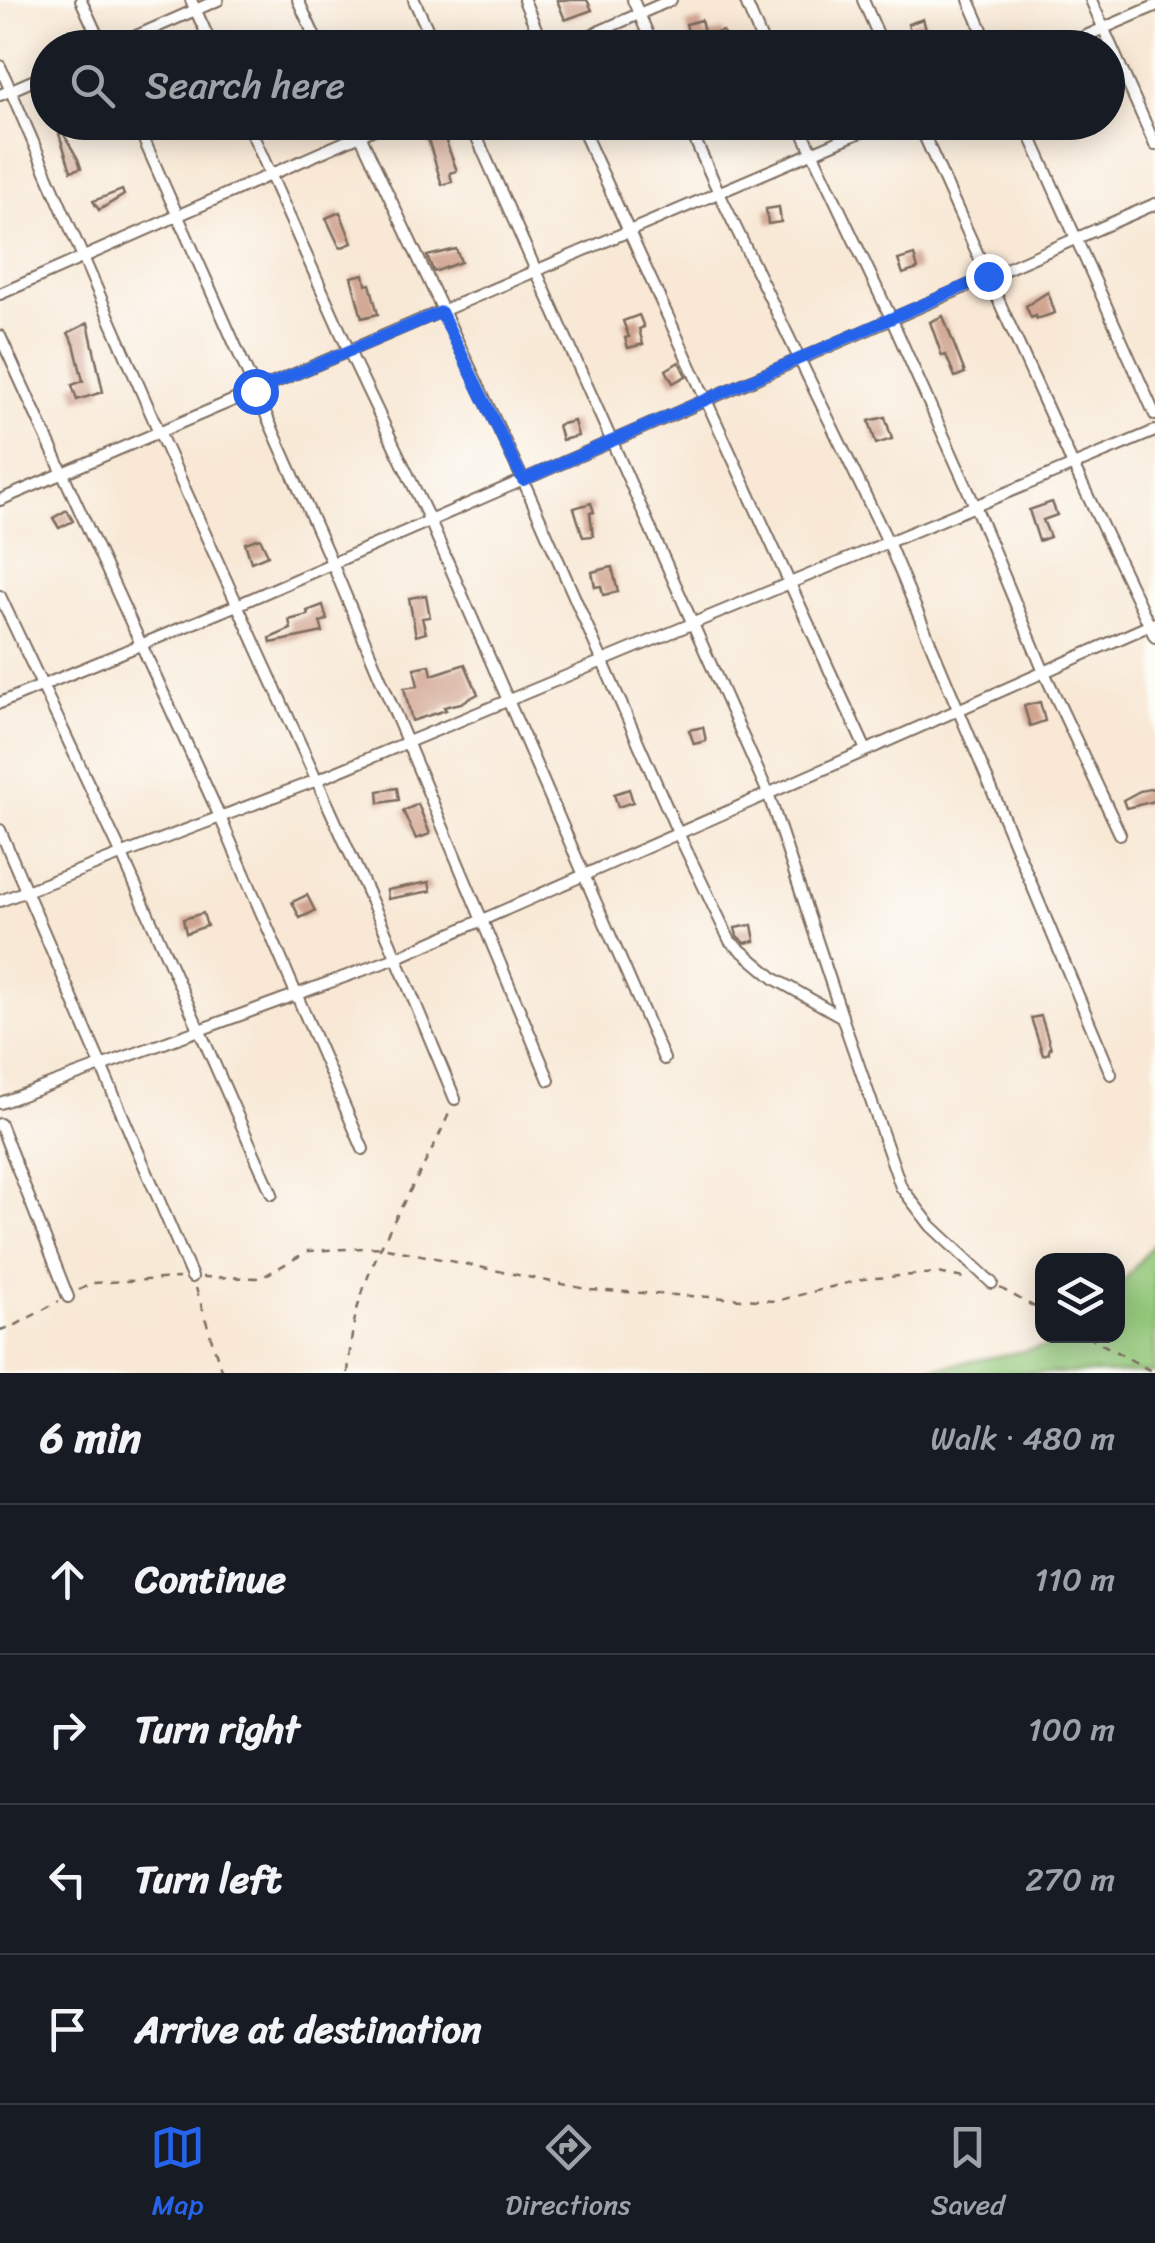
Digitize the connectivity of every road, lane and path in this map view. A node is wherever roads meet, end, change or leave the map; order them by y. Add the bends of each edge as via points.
1 (81, 0) edge
2 (218, 0) edge
3 (298, 0) edge
4 (414, 0) edge
5 (524, 0) edge
6 (633, 0) edge
7 (671, 0) edge
8 (745, 0) edge
9 (862, 0) edge
10 (969, 0) edge
11 (1091, 0) edge
12 (193, 5) edge
13 (1155, 6) edge
14 (639, 14) junction
15 (1103, 28) junction
16 (97, 30) edge
17 (142, 30) edge
18 (205, 30) edge
19 (312, 30) edge
20 (428, 30) edge
21 (536, 30) edge
22 (602, 30) edge
23 (646, 30) edge
24 (758, 30) edge
25 (876, 30) edge
26 (982, 30) edge
27 (1098, 30) edge
28 (0, 66) edge
29 (1125, 78) edge
30 (30, 82) edge
31 (5, 93) edge
32 (144, 140) edge
33 (255, 140) edge
34 (351, 140) edge
35 (362, 140) edge
36 (478, 140) edge
37 (587, 140) edge
38 (695, 140) edge
39 (806, 140) edge
40 (842, 140) edge
41 (926, 140) edge
42 (1032, 140) edge
43 (1155, 145) edge
44 (812, 153) junction
45 (272, 175) junction
46 (719, 193) junction
47 (1155, 204) edge
48 (177, 216) junction
49 (629, 231) junction
50 (1077, 238) junction
51 (82, 258) junction
52 (536, 270) junction
53 (988, 276) junction
54 (0, 294) edge
55 (441, 312) junction
56 (891, 318) junction
57 (0, 336) edge
58 (349, 351) junction
59 (801, 359) junction
60 (255, 391) junction
61 (706, 400) junction
62 (1155, 415) edge
63 (1155, 431) edge
64 (158, 432) junction
65 (612, 441) junction
66 (1073, 465) junction
67 (61, 474) junction
68 (523, 480) junction
69 (0, 500) edge
70 (975, 506) junction
71 (430, 520) junction
72 (888, 542) junction
73 (332, 563) junction
74 (788, 584) junction
75 (0, 596) edge
76 (237, 604) junction
77 (693, 623) junction
78 (1153, 628) edge
79 (141, 644) junction
80 (602, 661) junction
81 (1044, 672) junction
82 (42, 686) junction
83 (507, 701) junction
84 (0, 703) edge
85 (960, 709) junction
86 (406, 743) junction
87 (866, 750) junction
88 (317, 780) junction
89 (768, 794) junction
90 (220, 817) junction
91 (0, 830) edge
92 (678, 834) junction
93 (1120, 834) dead end
94 (122, 855) junction
95 (582, 875) junction
96 (28, 891) junction
97 (0, 901) edge
98 (482, 920) junction
99 (396, 958) junction
100 (297, 994) junction
101 (842, 1017) junction
102 (200, 1029) junction
103 (664, 1059) dead end
104 (100, 1066) junction
105 (1111, 1074) dead end
106 (549, 1080) dead end
107 (455, 1099) joint
108 (0, 1103) edge
109 (0, 1124) edge
110 (363, 1149) dead end
111 (272, 1194) dead end
112 (382, 1247) junction
113 (192, 1277) junction
114 (992, 1283) junction
115 (68, 1297) junction
116 (1035, 1307) edge
117 (0, 1330) edge
118 (1100, 1343) edge
119 (222, 1373) edge
120 (348, 1373) edge
121 (1155, 1373) edge

1 - 16 street
2 - 12 street
3 - 19 street
4 - 20 street
5 - 21 street
6 - 14 street
7 - 14 street
8 - 24 street
9 - 25 street
10 - 26 street
11 - 15 street
12 - 17 street
12 - 18 street
13 - 15 street
14 - 22 street
14 - 23 street
15 - 27 street
28 - 31 street
29 - 43 street
30 - 31 street
31 - 51 street
32 - 48 street
33 - 45 street
34 - 45 street
35 - 55 street
36 - 52 street
37 - 49 street
38 - 46 street
39 - 44 street
40 - 44 street
41 - 53 street
42 - 50 street
44 - 46 street
44 - 56 street
45 - 48 street
45 - 58 street
46 - 49 street
46 - 59 street
47 - 50 street
48 - 51 street
48 - 60 street
49 - 52 street
49 - 61 street
50 - 53 street
50 - 62 street
51 - 54 street
51 - 64 street
52 - 55 street
52 - 65 street
53 - 56 street
53 - 66 street
55 - 58 street
55 - 68 street
56 - 59 street
56 - 70 street
57 - 67 street
58 - 60 street
58 - 71 street
59 - 61 street
59 - 72 street
60 - 64 street
60 - 73 street
61 - 65 street
61 - 74 street
63 - 66 street
64 - 67 street
64 - 76 street
65 - 68 street
65 - 77 street
66 - 70 street
66 - 78 street
67 - 69 street
67 - 79 street
68 - 71 street
68 - 80 street
70 - 72 street
70 - 81 street
71 - 73 street
71 - 83 street
72 - 74 street
72 - 85 street
73 - 76 street
73 - 86 street
74 - 77 street
74 - 87 street
75 - 82 street
76 - 79 street
76 - 88 street
77 - 80 street
77 - 89 street
78 - 81 street
79 - 82 street
79 - 90 street
80 - 83 street
80 - 92 street
81 - 85 street
81 - 93 street
82 - 84 street
82 - 94 street
83 - 86 street
83 - 95 street
85 - 87 street
85 - 105 street
86 - 88 street
86 - 98 street
87 - 89 street
88 - 90 street
88 - 99 street
89 - 92 street
89 - 101 street
90 - 94 street
90 - 100 street
91 - 96 street
92 - 95 street
92 - 101 street via 730,942 774,979
94 - 96 street
94 - 102 street
95 - 98 street
95 - 103 street
96 - 97 street
96 - 104 street
98 - 99 street
98 - 106 street
99 - 100 street
99 - 107 street
100 - 102 street
100 - 110 street
101 - 114 street via 901,1187 931,1226
102 - 104 street
102 - 111 street
104 - 108 street
104 - 113 street
107 - 112 path
109 - 115 street
112 - 113 path via 308,1251 261,1278
112 - 114 path via 591,1290 721,1298 776,1301 862,1278 938,1273
112 - 120 path via 359,1303
113 - 115 path via 92,1283
113 - 119 path
114 - 116 path
115 - 117 path
118 - 121 path

